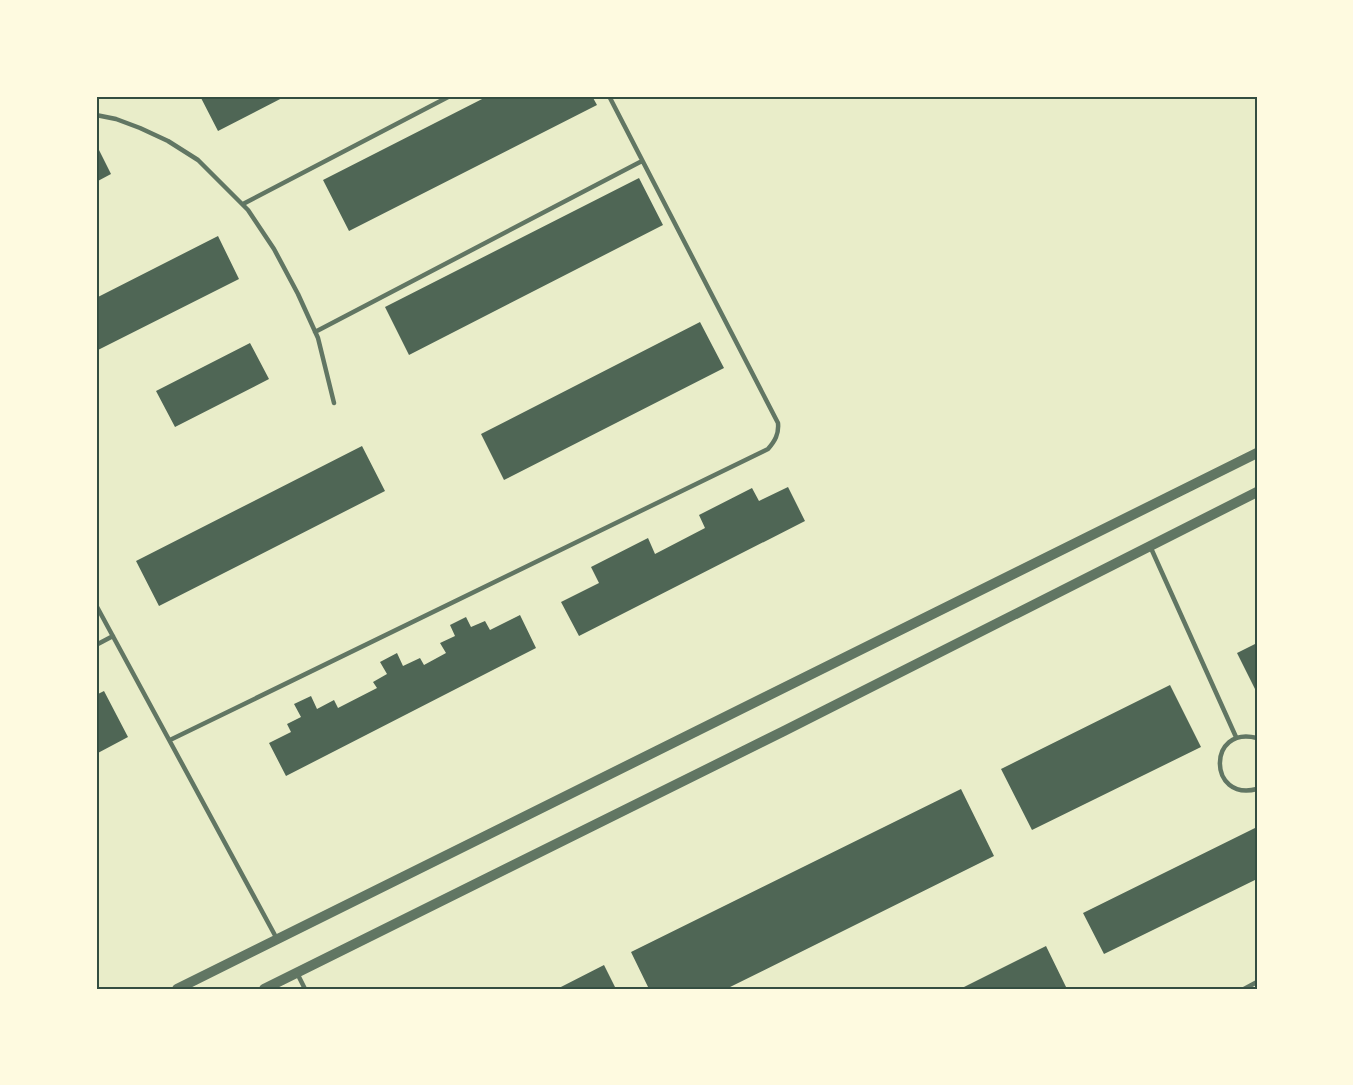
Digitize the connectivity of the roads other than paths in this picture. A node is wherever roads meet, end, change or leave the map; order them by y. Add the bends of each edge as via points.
1 (450, 96) edge
2 (609, 96) edge
3 (96, 115) edge
4 (642, 161) junction
5 (243, 204) junction
6 (315, 332) junction
7 (334, 403) dead end
8 (1257, 453) edge
9 (1257, 492) edge
10 (1150, 546) junction
11 (96, 605) edge
12 (113, 636) junction
13 (96, 645) edge
14 (1236, 737) junction
15 (1257, 738) edge
16 (170, 740) junction
17 (1257, 790) edge
18 (277, 939) junction
19 (297, 973) junction
20 (1257, 982) edge
21 (177, 989) edge
22 (264, 989) edge
23 (305, 989) edge
24 (1244, 989) edge

1 - 5 lane
2 - 4 lane
3 - 5 lane via 168,141 198,160
4 - 6 lane
4 - 16 lane via 778,423 768,449
5 - 6 lane via 274,249
6 - 7 lane
8 - 18 street
9 - 10 street
10 - 14 lane
10 - 19 street
11 - 12 lane
12 - 13 lane
12 - 16 lane
14 - 15 lane
14 - 17 lane via 1222,751 1220,772 1225,781 1240,791
16 - 18 lane
18 - 21 street
19 - 22 street
19 - 23 lane
20 - 24 lane

